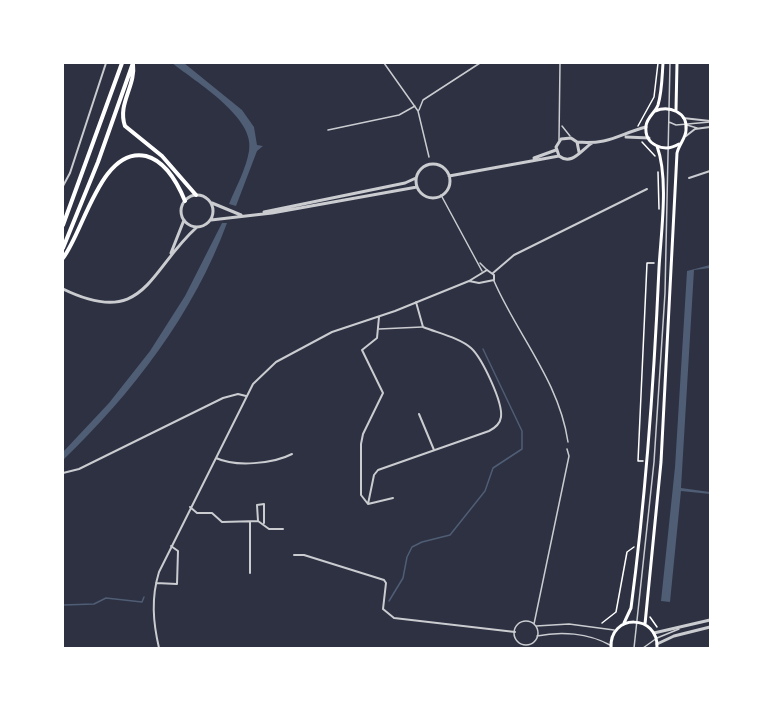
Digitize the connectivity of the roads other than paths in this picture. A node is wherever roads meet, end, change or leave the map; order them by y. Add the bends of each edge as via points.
1 (106, 63) edge
2 (122, 63) edge
3 (133, 63) edge
4 (384, 63) edge
5 (480, 63) edge
6 (560, 63) edge
7 (663, 63) edge
8 (670, 63) edge
9 (677, 63) edge
10 (415, 106) junction
11 (667, 108) junction
12 (418, 111) junction
13 (655, 111) junction
14 (677, 111) junction
15 (667, 118) junction
16 (683, 118) junction
17 (710, 122) edge
18 (686, 124) junction
19 (561, 125) junction
20 (646, 127) junction
21 (710, 127) edge
22 (699, 128) junction
23 (328, 130) dead end
24 (624, 136) junction
25 (684, 137) junction
26 (571, 138) junction
27 (649, 138) junction
28 (558, 142) junction
29 (577, 142) junction
30 (592, 143) junction
31 (680, 143) junction
32 (657, 146) junction
33 (669, 148) junction
34 (556, 150) junction
35 (579, 152) junction
36 (559, 156) junction
37 (429, 157) dead end
38 (530, 160) junction
39 (710, 171) edge
40 (449, 176) junction
41 (416, 178) junction
42 (689, 178) dead end
43 (63, 186) edge
44 (417, 187) junction
45 (647, 189) dead end
46 (196, 195) junction
47 (441, 195) junction
48 (185, 201) junction
49 (212, 203) junction
50 (262, 213) junction
51 (243, 215) junction
52 (184, 219) junction
53 (211, 220) junction
54 (63, 225) edge
55 (197, 227) junction
56 (63, 249) edge
57 (170, 257) junction
58 (63, 258) edge
59 (479, 262) junction
60 (487, 270) junction
61 (483, 273) junction
62 (493, 273) junction
63 (483, 280) junction
64 (494, 280) junction
65 (469, 281) junction
66 (63, 289) edge
67 (416, 302) junction
68 (379, 316) junction
69 (423, 327) junction
70 (378, 329) junction
71 (246, 396) junction
72 (419, 414) dead end
73 (568, 442) dead end
74 (567, 449) dead end
75 (434, 450) junction
76 (292, 454) dead end
77 (216, 458) junction
78 (63, 473) edge
79 (393, 498) dead end
80 (368, 504) junction
81 (190, 507) junction
82 (258, 521) junction
83 (250, 522) junction
84 (264, 524) junction
85 (283, 529) dead end
86 (171, 546) junction
87 (294, 555) dead end
88 (250, 573) dead end
89 (156, 583) junction
90 (710, 620) edge
91 (637, 621) junction
92 (624, 623) junction
93 (645, 624) junction
94 (535, 625) junction
95 (686, 626) junction
96 (710, 627) edge
97 (615, 630) junction
98 (514, 632) junction
99 (654, 633) junction
100 (537, 636) junction
101 (657, 638) junction
102 (526, 644) junction
103 (647, 645) junction
104 (611, 646) edge
105 (657, 646) edge
106 (159, 648) edge
107 (525, 648) edge
108 (634, 648) edge
109 (643, 648) edge

1 - 43 street
2 - 54 highway
3 - 46 highway via 134,72 122,110 125,126 162,156
3 - 56 highway
4 - 10 lane
5 - 12 lane via 423,100
6 - 19 lane
7 - 13 main road
8 - 11 lane
9 - 14 main road
10 - 12 lane
10 - 23 lane via 399,115
11 - 13 main road
11 - 14 main road
11 - 15 lane
12 - 37 lane
13 - 20 main road
14 - 16 main road
15 - 18 lane via 671,124
15 - 33 lane
16 - 17 street
16 - 18 main road
17 - 18 lane
18 - 22 lane
18 - 25 main road
19 - 26 lane
19 - 28 lane
20 - 24 street
20 - 27 main road
21 - 22 street
22 - 25 street
24 - 27 street
24 - 30 street
25 - 31 main road
26 - 28 street
26 - 29 street
27 - 32 main road
28 - 34 street
29 - 30 street
29 - 35 street
30 - 35 street
31 - 33 main road
31 - 93 main road via 661,462
32 - 33 main road
32 - 92 main road via 662,160 662,208 647,461 632,608
33 - 91 lane via 654,462
34 - 36 street
34 - 38 street
35 - 36 street via 570,160
36 - 38 street
38 - 40 street
39 - 42 street
40 - 41 street via 434,164 421,168
40 - 47 street via 448,187
41 - 44 street
41 - 50 street
44 - 47 street via 426,197
44 - 50 street
45 - 62 street via 514,255
46 - 48 street
46 - 49 street via 205,196
47 - 59 lane
48 - 52 street via 181,210
48 - 58 highway via 156,161 138,155 127,157 108,172
49 - 51 street
49 - 53 street
50 - 51 street
51 - 53 street
52 - 55 street
52 - 57 street
53 - 55 street
55 - 57 street
57 - 66 street via 149,285 122,301 92,300
59 - 60 lane
59 - 61 lane
60 - 61 street
60 - 62 street
61 - 63 street
61 - 65 street
62 - 64 street
63 - 64 street
63 - 65 street via 479,284
64 - 73 lane via 553,389 563,412
65 - 67 street
67 - 68 street
67 - 69 street
68 - 70 street
68 - 71 street via 332,332 276,362 262,373
69 - 70 lane
69 - 75 street via 470,346 484,366 500,405 500,422 489,431
70 - 80 street via 377,338 362,350 383,393 363,434 362,495
71 - 77 street
71 - 78 street via 223,398 79,469
72 - 75 street
74 - 94 lane via 569,456
75 - 80 street via 378,470
76 - 77 street via 283,459 226,463
77 - 81 street
79 - 80 street
81 - 83 street via 197,513 212,513 222,522
81 - 86 street
82 - 83 street
82 - 84 street
82 - 84 street via 257,505 264,504
83 - 88 street
84 - 85 street via 269,529
86 - 89 street
86 - 89 street via 178,551 177,584
87 - 98 street via 384,580 383,609 394,618
89 - 106 street via 153,609
90 - 95 street
91 - 92 main road
91 - 93 main road
91 - 108 lane
92 - 97 main road
93 - 99 main road
94 - 97 lane via 569,624
94 - 98 lane via 520,622
94 - 100 lane
95 - 99 street
95 - 101 lane
96 - 105 street via 674,636
97 - 104 main road
98 - 102 lane via 519,642
99 - 101 main road
100 - 102 lane
100 - 104 lane via 568,633 599,639
101 - 103 lane
101 - 105 main road
102 - 107 lane
103 - 105 lane
103 - 109 lane

